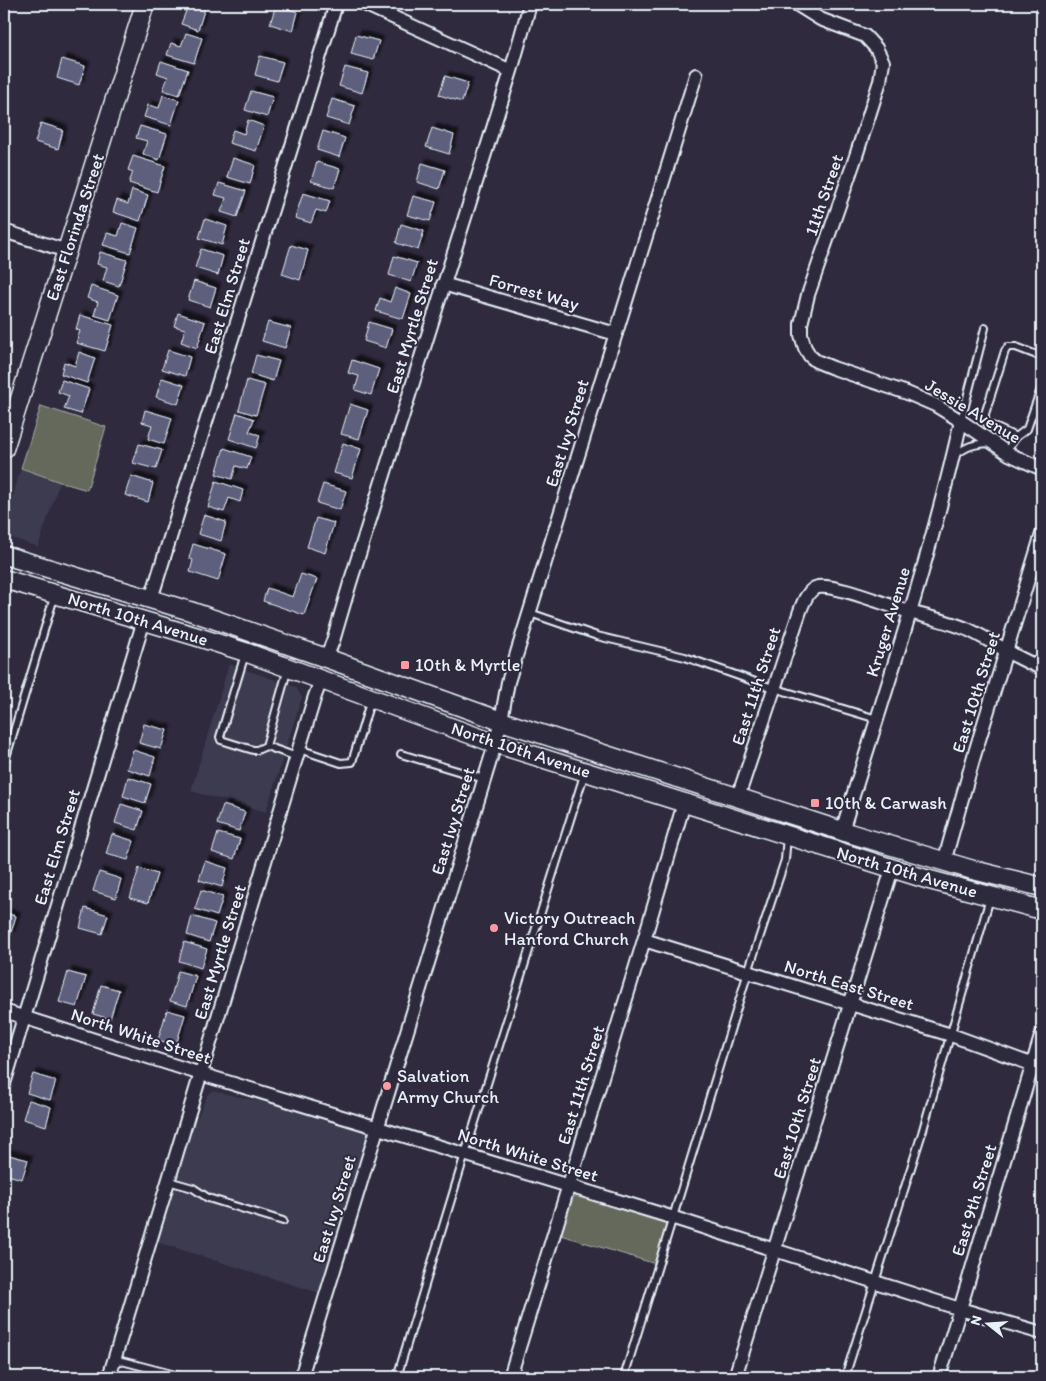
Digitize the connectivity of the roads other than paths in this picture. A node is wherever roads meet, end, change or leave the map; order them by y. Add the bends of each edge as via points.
1 (145, 4) edge
2 (336, 4) edge
3 (364, 4) edge
4 (530, 4) edge
5 (796, 4) edge
6 (511, 70) junction
7 (696, 74) dead end
8 (4, 231) edge
9 (67, 251) junction
10 (443, 284) junction
11 (985, 328) dead end
12 (616, 334) junction
13 (805, 348) joint
14 (1042, 357) edge
15 (1042, 386) edge
16 (961, 421) junction
17 (1016, 437) junction
18 (991, 443) junction
19 (4, 449) edge
20 (1006, 452) junction
21 (953, 457) junction
22 (1042, 469) edge
23 (1042, 534) edge
24 (4, 555) edge
25 (4, 579) edge
26 (56, 593) junction
27 (151, 599) junction
28 (910, 612) junction
29 (530, 613) junction
30 (144, 620) junction
31 (198, 637) junction
32 (245, 652) junction
33 (1007, 652) junction
34 (326, 658) junction
35 (288, 668) junction
36 (1042, 668) edge
37 (321, 680) junction
38 (774, 688) junction
39 (417, 691) junction
40 (371, 698) junction
41 (877, 719) junction
42 (501, 721) junction
43 (494, 743) junction
44 (266, 746) junction
45 (298, 753) junction
46 (401, 754) dead end
47 (4, 764) edge
48 (585, 772) junction
49 (484, 779) junction
50 (738, 796) junction
51 (684, 803) junction
52 (744, 822) junction
53 (842, 831) junction
54 (787, 836) junction
55 (944, 862) junction
56 (892, 869) junction
57 (1008, 879) junction
58 (1042, 887) edge
59 (990, 897) junction
60 (1042, 910) edge
61 (644, 940) junction
62 (748, 972) junction
63 (850, 1003) junction
64 (4, 1011) edge
65 (24, 1018) junction
66 (1042, 1033) edge
67 (951, 1035) junction
68 (1038, 1067) edge
69 (201, 1074) junction
70 (4, 1084) edge
71 (378, 1127) junction
72 (466, 1154) junction
73 (168, 1181) junction
74 (569, 1186) junction
75 (674, 1218) junction
76 (283, 1221) dead end
77 (775, 1250) junction
78 (874, 1282) junction
79 (960, 1309) junction
80 (1042, 1332) edge
81 (114, 1359) junction
82 (109, 1377) edge
83 (183, 1377) edge
84 (301, 1377) edge
85 (397, 1377) edge
86 (510, 1377) edge
87 (624, 1377) edge
88 (735, 1377) edge
89 (845, 1377) edge
90 (939, 1377) edge

1 - 9 main road, East Florinda Street
2 - 27 street, East Elm Street
3 - 6 street
4 - 6 street, East Myrtle Street
5 - 13 street, 11th Street via 820,19 865,36 880,54 882,62 880,81 808,295 801,324
6 - 10 street, East Myrtle Street
7 - 12 street, East Ivy Street
8 - 9 street
9 - 19 main road, East Florinda Street
10 - 12 street, Forrest Way
10 - 34 street, East Myrtle Street
11 - 16 lane
12 - 29 street, East Ivy Street
13 - 16 street, Jessie Avenue via 816,361 907,393
14 - 17 lane via 1016,347 1005,351 985,420
15 - 17 lane via 1027,429
16 - 18 street, Jessie Avenue
16 - 21 street, Kruger Avenue
17 - 20 lane
18 - 20 street, Jessie Avenue
18 - 21 lane via 976,444
20 - 22 street, Jessie Avenue
21 - 28 street, Kruger Avenue
23 - 33 street, East 10th Street
24 - 27 main road, North 10th Avenue
25 - 26 main road, North 10th Avenue
26 - 30 main road, North 10th Avenue
26 - 47 lane
27 - 34 main road, North 10th Avenue
28 - 33 street via 970,631
28 - 38 street, East 11th Street via 827,587 813,589 800,611
28 - 41 street, Kruger Avenue
29 - 38 lane via 597,636 685,657
29 - 42 street, East Ivy Street via 508,682
30 - 31 main road, North 10th Avenue
30 - 65 street, East Elm Street
31 - 32 main road, North 10th Avenue
31 - 34 main road via 248,641 312,663
32 - 35 main road, North 10th Avenue
32 - 44 lane via 220,737 253,750
33 - 36 street
33 - 55 street, East 10th Street
34 - 39 main road, North 10th Avenue
35 - 37 main road, North 10th Avenue
35 - 44 lane
37 - 39 main road via 332,673 384,689
37 - 40 main road, North 10th Avenue
37 - 45 street, East Myrtle Street
38 - 41 lane
38 - 50 street, East 11th Street
39 - 42 main road, North 10th Avenue
40 - 43 main road, North 10th Avenue
40 - 45 lane via 352,762 341,763
41 - 53 street, Kruger Avenue
42 - 43 street, East Ivy Street
42 - 50 main road, North 10th Avenue
43 - 48 main road, North 10th Avenue
43 - 49 street, East Ivy Street
44 - 45 lane
45 - 69 street, East Myrtle Street
46 - 49 lane
48 - 51 main road, North 10th Avenue
48 - 72 lane
49 - 71 street, East Ivy Street
50 - 53 main road, North 10th Avenue
51 - 52 main road, North 10th Avenue
51 - 61 street, East 11th Street
52 - 53 main road via 773,821 825,836
52 - 54 main road, North 10th Avenue
53 - 55 main road, North 10th Avenue
54 - 56 main road, North 10th Avenue
54 - 62 lane via 785,860
55 - 57 main road, North 10th Avenue
56 - 57 main road via 898,864 908,863 964,878
56 - 59 main road, North 10th Avenue
56 - 63 street, East 10th Street
57 - 58 main road, North 10th Avenue
59 - 60 main road, North 10th Avenue
59 - 67 lane
61 - 62 street, North East Street
61 - 74 street, East 11th Street
62 - 63 street, North East Street
62 - 75 lane
63 - 67 street, North East Street
63 - 77 street, East 10th Street
64 - 65 street, North White Street
65 - 69 street, North White Street
65 - 70 street, East Elm Street
66 - 68 street, East 9th Street
67 - 68 street, North East Street
67 - 78 lane
68 - 79 street, East 9th Street
69 - 71 street, North White Street
69 - 73 street, East Myrtle Street
71 - 72 street, North White Street
71 - 84 street, East Ivy Street
72 - 74 street, North White Street
72 - 85 lane
73 - 76 lane via 192,1188 208,1198
73 - 81 street, East Myrtle Street
74 - 75 street, North White Street
74 - 86 street, East 11th Street
75 - 77 street, North White Street
75 - 87 lane
77 - 78 street, North White Street
77 - 88 street, East 10th Street
78 - 79 street, North White Street
78 - 89 lane
79 - 80 street, North White Street
79 - 90 street, East 9th Street
81 - 82 street, East Myrtle Street
81 - 83 lane

